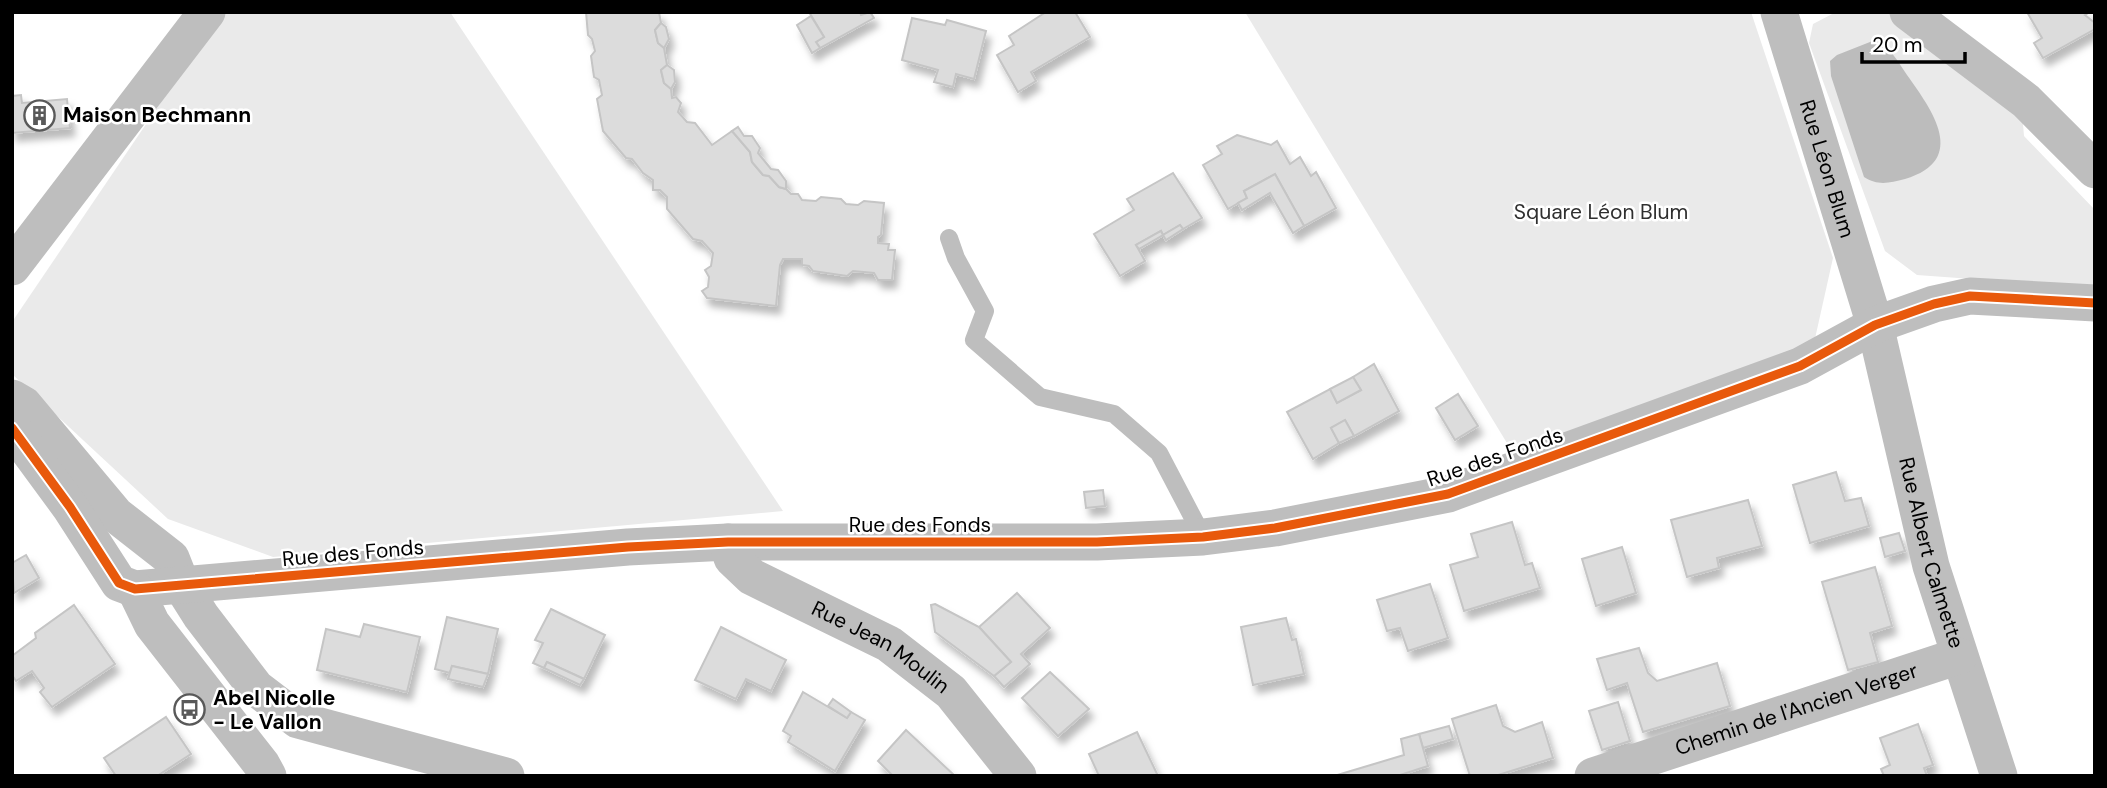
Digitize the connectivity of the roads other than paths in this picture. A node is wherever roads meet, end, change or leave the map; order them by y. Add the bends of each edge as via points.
1 (207, 12) edge
2 (1909, 12) edge
3 (1782, 13) edge
4 (2095, 170) edge
5 (949, 238) dead end
6 (12, 267) edge
7 (2095, 303) edge
8 (1875, 325) junction
9 (12, 398) edge
10 (12, 428) edge
11 (1203, 537) junction
12 (728, 542) junction
13 (182, 586) junction
14 (135, 589) junction
15 (1959, 656) junction
16 (268, 776) edge
17 (506, 776) edge
18 (1018, 776) edge
19 (1593, 776) edge
20 (1999, 776) edge

1 - 6 street
2 - 4 street via 2026,101
3 - 8 street, Rue Léon Blum
5 - 11 lane via 985,311 974,340 1040,397 1114,414 1159,453
7 - 8 street, Rue des Fonds via 1970,296 1934,303
8 - 11 street, Rue des Fonds via 1800,366 1448,494 1275,528
8 - 15 street, Rue Albert Calmette via 1931,566
9 - 13 street via 24,405 116,515 171,558
10 - 14 street via 119,583
11 - 12 street, Rue des Fonds via 1097,542
12 - 13 street, Rue des Fonds
12 - 18 street, Rue Jean Moulin via 732,558 752,577 888,644 951,692
13 - 14 street, Rue des Fonds
13 - 17 street via 256,688 298,720
14 - 16 street via 152,624
15 - 19 street, Chemin de l'Ancien Verger
15 - 20 street, Rue Albert Calmette

